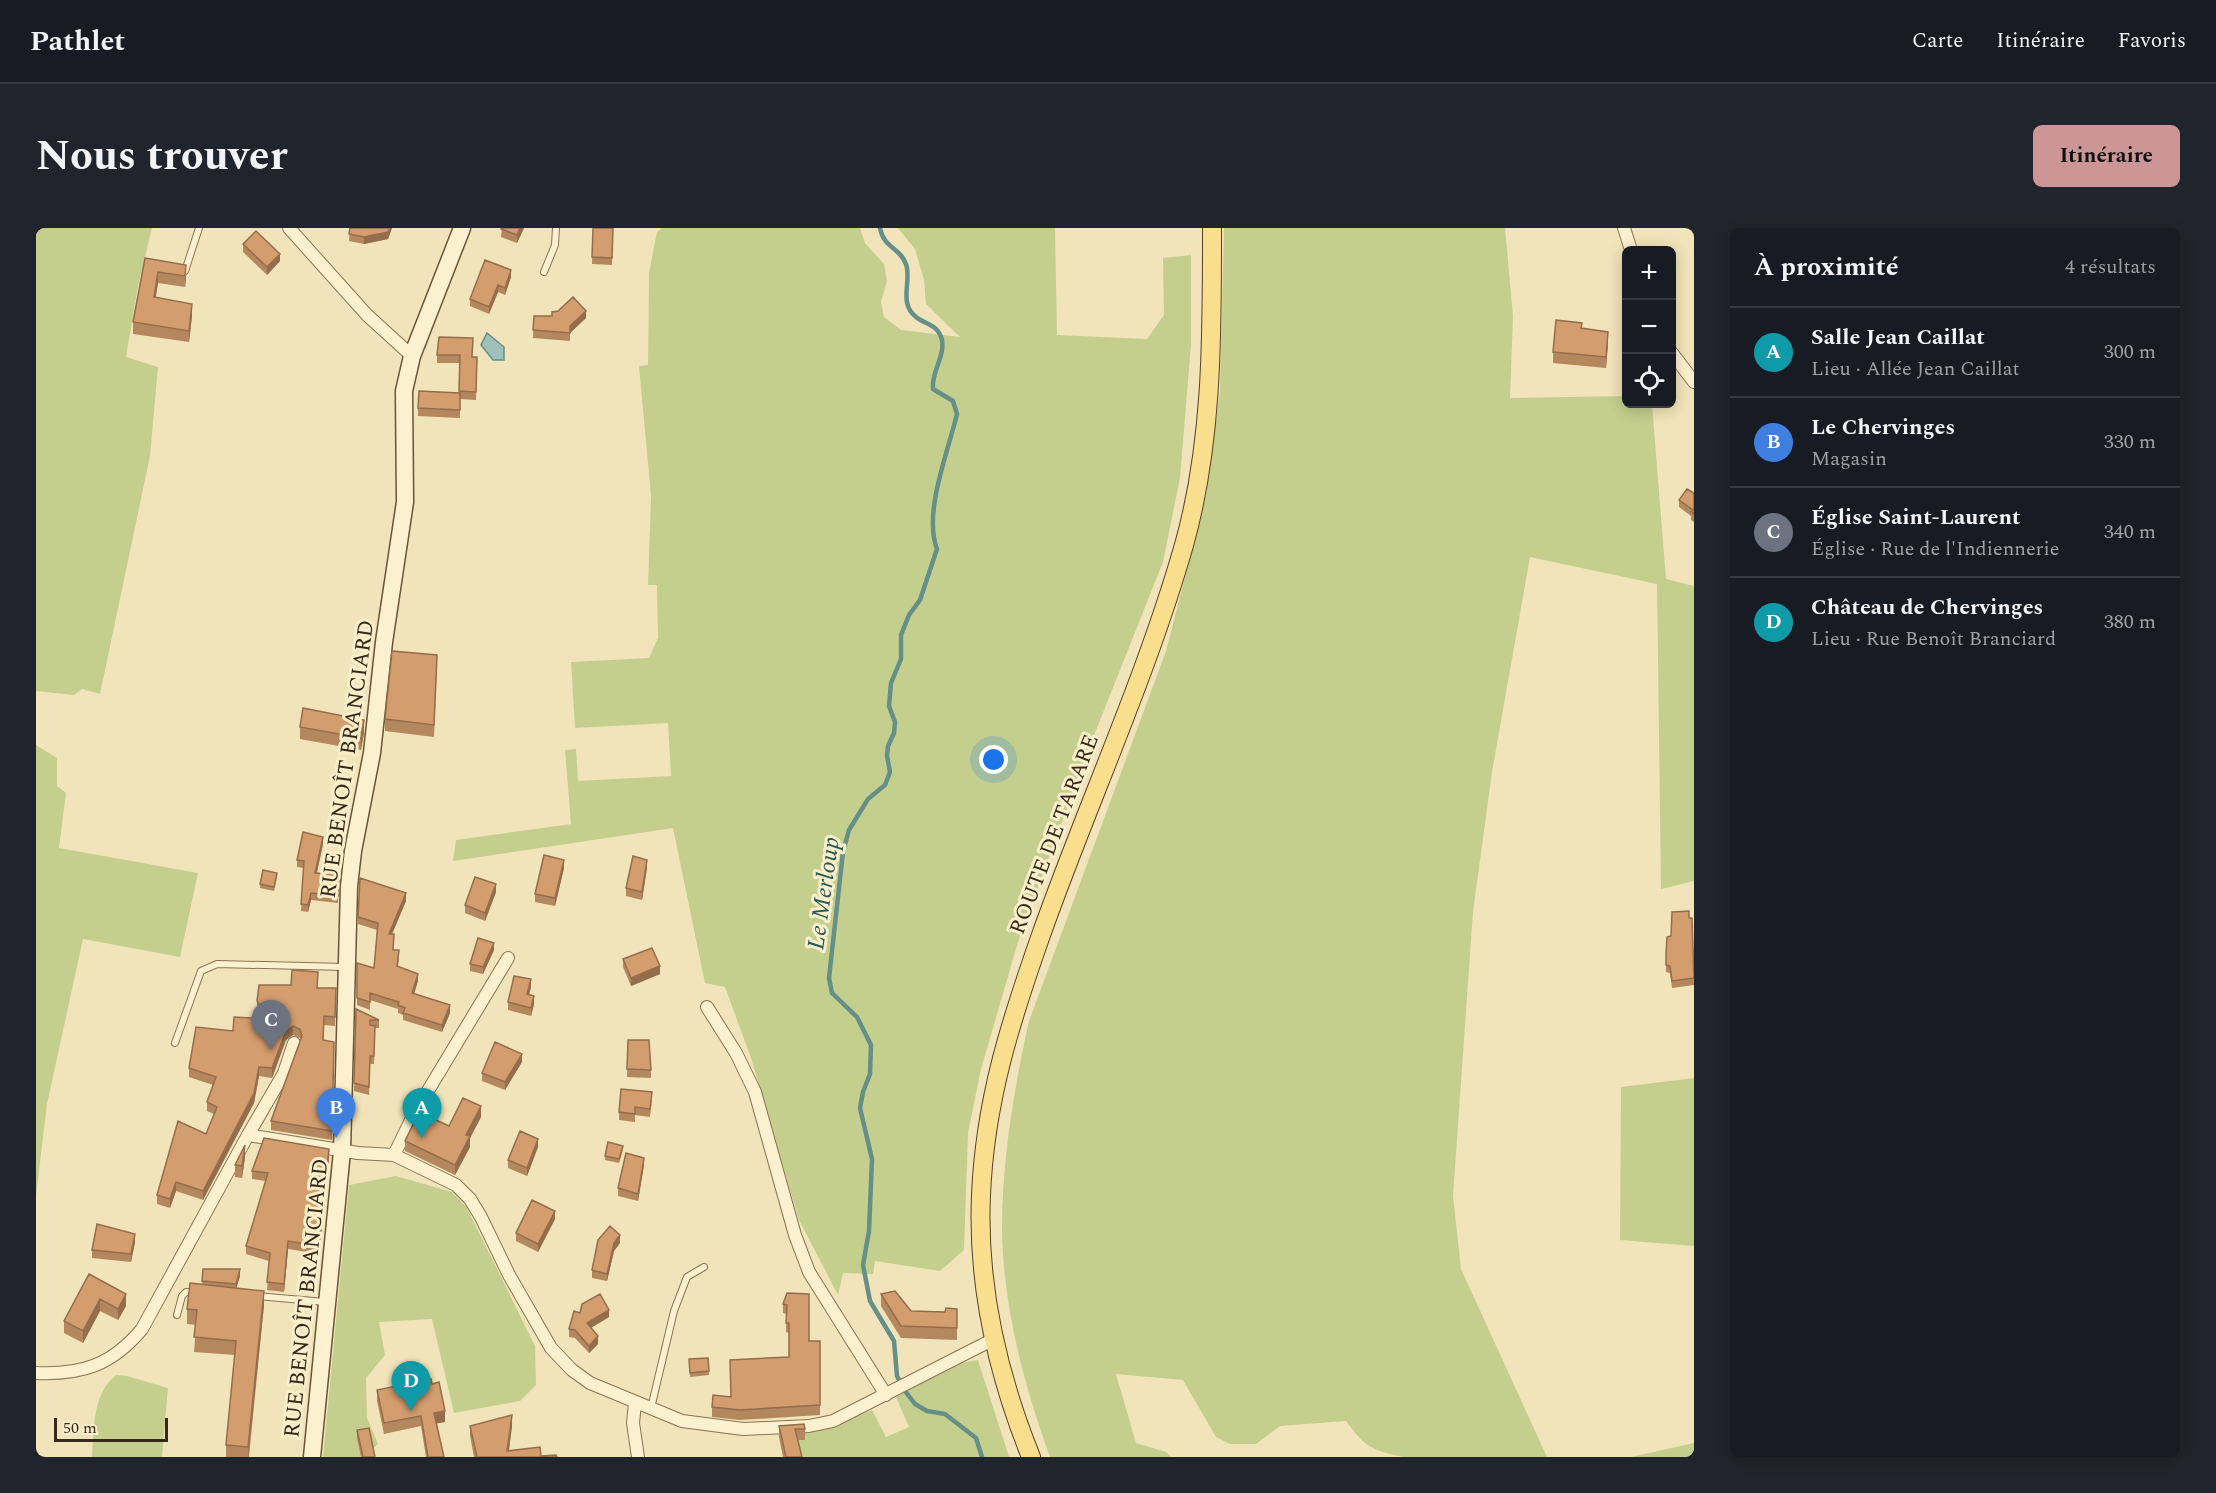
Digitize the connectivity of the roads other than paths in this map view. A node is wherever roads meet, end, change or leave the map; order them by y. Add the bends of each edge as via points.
1 (198, 228) edge
2 (290, 228) edge
3 (462, 228) edge
4 (556, 228) edge
5 (1212, 228) edge
6 (1624, 228) edge
7 (1630, 246) edge
8 (184, 271) edge
9 (544, 272) dead end
10 (1672, 354) edge
11 (412, 356) junction
12 (1694, 381) edge
13 (508, 958) dead end
14 (346, 967) junction
15 (707, 1007) dead end
16 (175, 1043) dead end
17 (294, 1043) dead end
18 (248, 1135) junction
19 (342, 1151) junction
20 (394, 1155) junction
21 (704, 1267) dead end
22 (210, 1292) edge
23 (245, 1294) edge
24 (328, 1302) junction
25 (177, 1315) dead end
26 (994, 1339) junction
27 (36, 1373) edge
28 (889, 1394) junction
29 (635, 1403) junction
30 (651, 1410) junction
31 (312, 1457) edge
32 (638, 1457) edge
33 (1031, 1457) edge

1 - 8 lane
2 - 11 street via 367,315
3 - 11 street, RUE BENOÎT BRANCIARD
4 - 9 lane via 555,244
5 - 26 main road, ROUTE DE TARARE via 1207,421 1184,542 1162,612 1014,1010 993,1089 984,1153 981,1236
6 - 7 street
10 - 12 street
11 - 14 street, RUE BENOÎT BRANCIARD via 402,409 405,502 372,753 353,851
13 - 20 street via 414,1114
14 - 16 lane via 217,963 207,966 196,981
14 - 19 street, RUE BENOÎT BRANCIARD
15 - 28 street via 755,1092 809,1272
17 - 18 street via 284,1073
18 - 19 street
18 - 27 street via 142,1329 129,1345 85,1371 66,1375
19 - 20 street
19 - 24 street, RUE BENOÎT BRANCIARD
20 - 29 street via 456,1185 470,1199 550,1348 590,1383
21 - 30 lane via 687,1277 674,1311
22 - 25 lane via 186,1292
23 - 24 lane
24 - 31 street, RUE BENOÎT BRANCIARD
26 - 28 street
26 - 33 main road, ROUTE DE TARARE via 1014,1415
28 - 30 street via 833,1421 777,1429 692,1423
29 - 30 street
29 - 32 street via 633,1423

